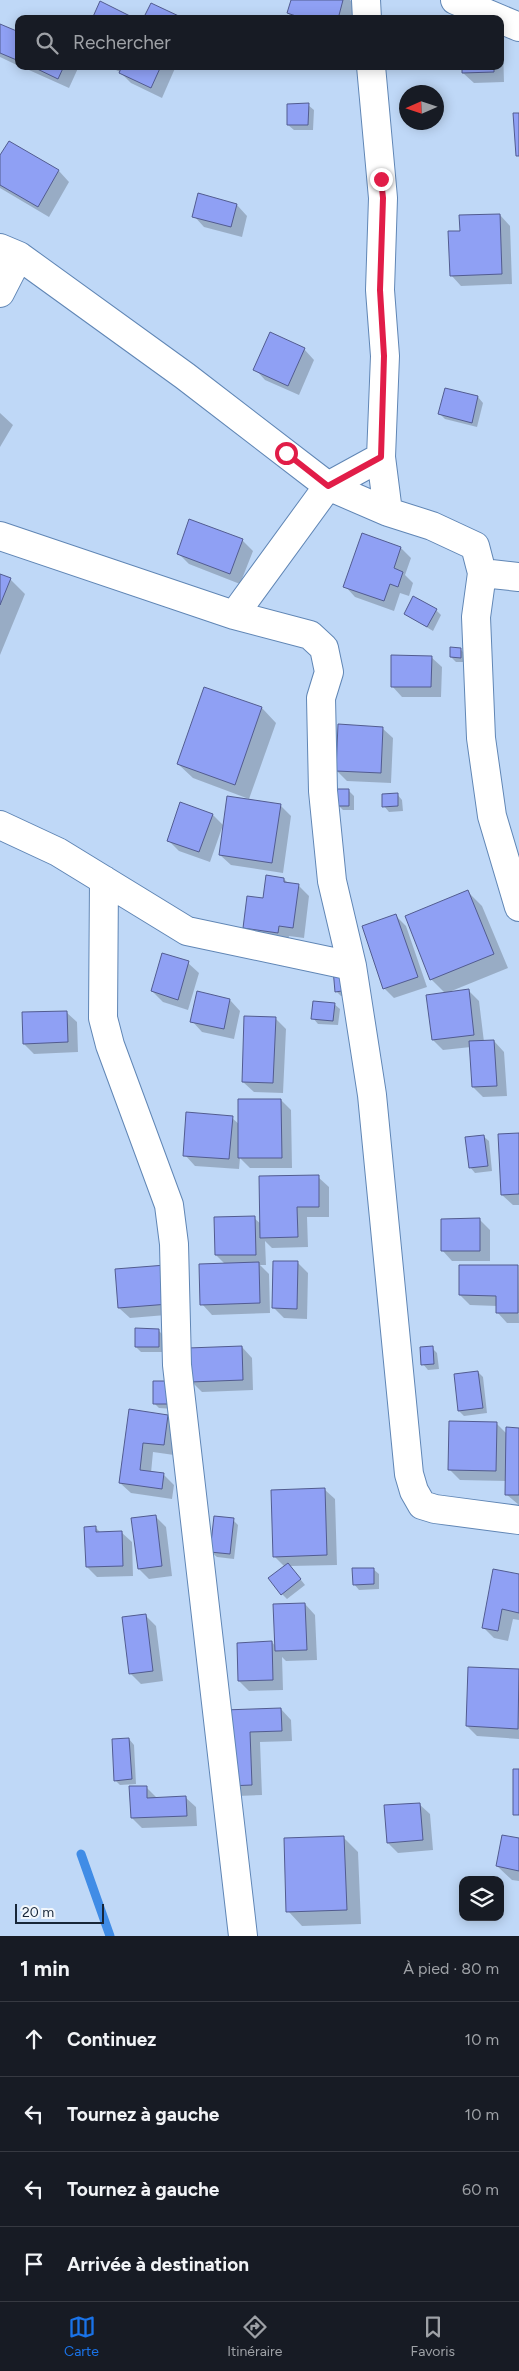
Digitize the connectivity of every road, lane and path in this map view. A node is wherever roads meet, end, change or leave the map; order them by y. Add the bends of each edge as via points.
1 (366, 0) edge
2 (455, 0) edge
3 (367, 15) edge
4 (491, 15) edge
5 (504, 21) edge
6 (519, 27) edge
7 (372, 70) edge
8 (10, 252) edge
9 (0, 293) edge
10 (381, 457) junction
11 (328, 486) junction
12 (388, 512) junction
13 (0, 536) edge
14 (482, 574) junction
15 (519, 577) edge
16 (234, 616) junction
17 (0, 825) edge
18 (104, 880) junction
19 (519, 907) edge
20 (352, 966) junction
21 (519, 1520) edge
22 (243, 1936) edge

1 - 3 street
2 - 4 street
5 - 6 street
7 - 10 street via 383,198
8 - 9 street
8 - 11 street via 185,376
10 - 11 street
10 - 12 street
11 - 12 street
11 - 16 street
12 - 14 street via 432,526 474,546
13 - 16 street
14 - 15 street
14 - 19 street via 476,617 481,738 492,816
16 - 20 street via 310,635 324,648 329,672 321,698 323,791 332,881
17 - 18 street via 58,852
18 - 20 street via 187,930
18 - 22 street via 103,1018 169,1205 174,1244 177,1364
20 - 21 street via 372,1095 414,1491 422,1505 435,1509

